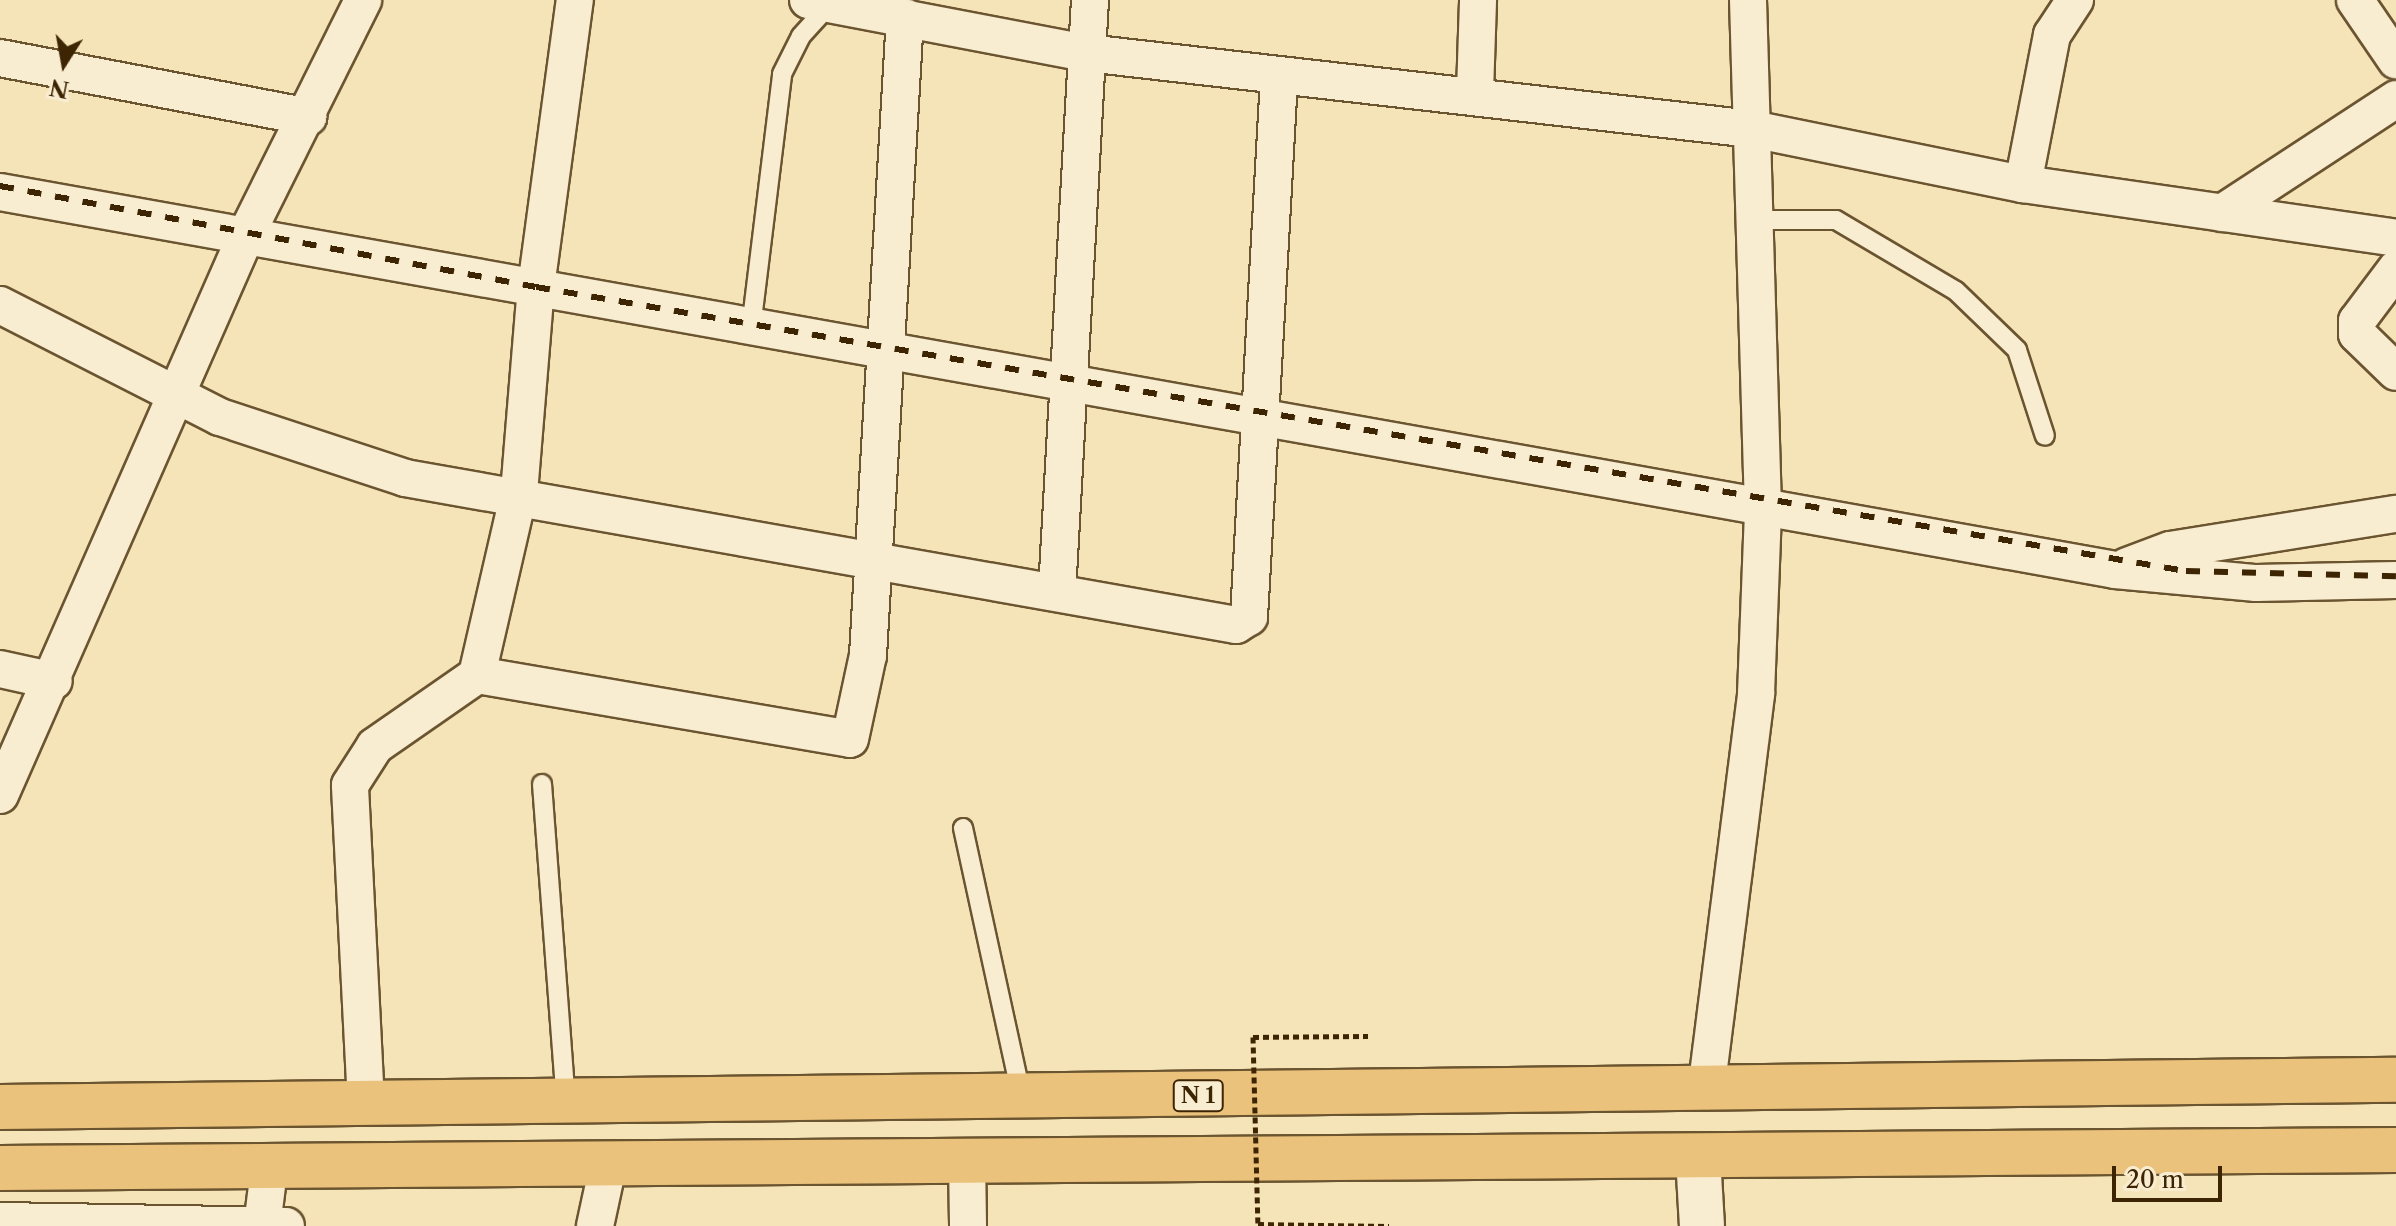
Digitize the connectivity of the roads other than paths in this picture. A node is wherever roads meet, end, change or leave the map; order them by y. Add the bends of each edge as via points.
1 (363, 0) edge
2 (575, 0) edge
3 (1090, 0) edge
4 (1478, 0) edge
5 (1748, 0) edge
6 (2355, 0) edge
7 (835, 3) edge
8 (2059, 7) edge
9 (905, 17) junction
10 (1087, 53) junction
11 (0, 58) edge
12 (2396, 60) edge
13 (1279, 78) junction
14 (1475, 92) junction
15 (2396, 99) edge
16 (308, 117) junction
17 (1752, 129) junction
18 (2023, 184) junction
19 (0, 192) edge
20 (2222, 213) junction
21 (1755, 220) junction
22 (2396, 238) edge
23 (244, 239) junction
24 (2396, 269) edge
25 (536, 293) junction
26 (0, 305) edge
27 (751, 328) junction
28 (887, 353) junction
29 (2396, 372) edge
30 (1068, 384) junction
31 (178, 394) junction
32 (1264, 420) junction
33 (2045, 436) dead end
34 (519, 493) junction
35 (1763, 508) junction
36 (2396, 514) edge
37 (874, 559) junction
38 (2115, 570) junction
39 (2396, 580) edge
40 (1057, 592) junction
41 (0, 669) edge
42 (477, 675) junction
43 (54, 681) junction
44 (542, 784) dead end
45 (0, 795) edge
46 (963, 828) dead end
47 (2396, 1080) edge
48 (1706, 1091) junction
49 (1022, 1097) junction
50 (566, 1102) junction
51 (366, 1103) junction
52 (0, 1107) edge
53 (2396, 1150) edge
54 (1698, 1157) junction
55 (967, 1160) junction
56 (609, 1161) junction
57 (270, 1162) junction
58 (0, 1168) edge
59 (0, 1221) edge
60 (270, 1225) edge
61 (595, 1226) edge
62 (968, 1226) edge
63 (1702, 1226) edge

1 - 16 street
2 - 25 street
3 - 10 street
4 - 14 street
5 - 17 street
6 - 12 street
7 - 9 street
7 - 27 lane via 801,36 782,74
8 - 18 street
9 - 10 street
9 - 28 street
10 - 13 street
10 - 30 street
11 - 16 street
13 - 14 street
13 - 32 street
14 - 17 street
15 - 20 street
16 - 23 street
17 - 18 street
17 - 21 street
18 - 20 street
19 - 23 street
20 - 22 street
21 - 33 lane via 1836,220 1956,291 2017,350
21 - 35 street
23 - 25 street
23 - 31 street
24 - 29 street via 2357,321 2363,345
25 - 27 street
25 - 34 street
26 - 31 street
27 - 28 street
28 - 30 street
28 - 37 street
30 - 32 street
30 - 40 street
31 - 34 street via 310,451 405,478
31 - 43 street
32 - 35 street
32 - 40 street via 1245,623
34 - 37 street
34 - 42 street
35 - 38 street
35 - 48 street via 1756,694
36 - 38 street via 2170,550
37 - 40 street
37 - 42 street via 868,655 850,739
38 - 39 street via 2271,584
41 - 43 street
42 - 51 street via 375,746 350,785
43 - 45 street
44 - 50 lane
46 - 49 lane
47 - 48 highway, N 1
48 - 49 highway, N 1
49 - 50 highway, N 1
50 - 51 highway, N 1
51 - 52 highway, N 1
53 - 54 highway
54 - 55 highway
54 - 63 street
55 - 56 highway
55 - 62 street
56 - 57 highway
56 - 61 street
57 - 58 highway
57 - 60 street
59 - 60 street

